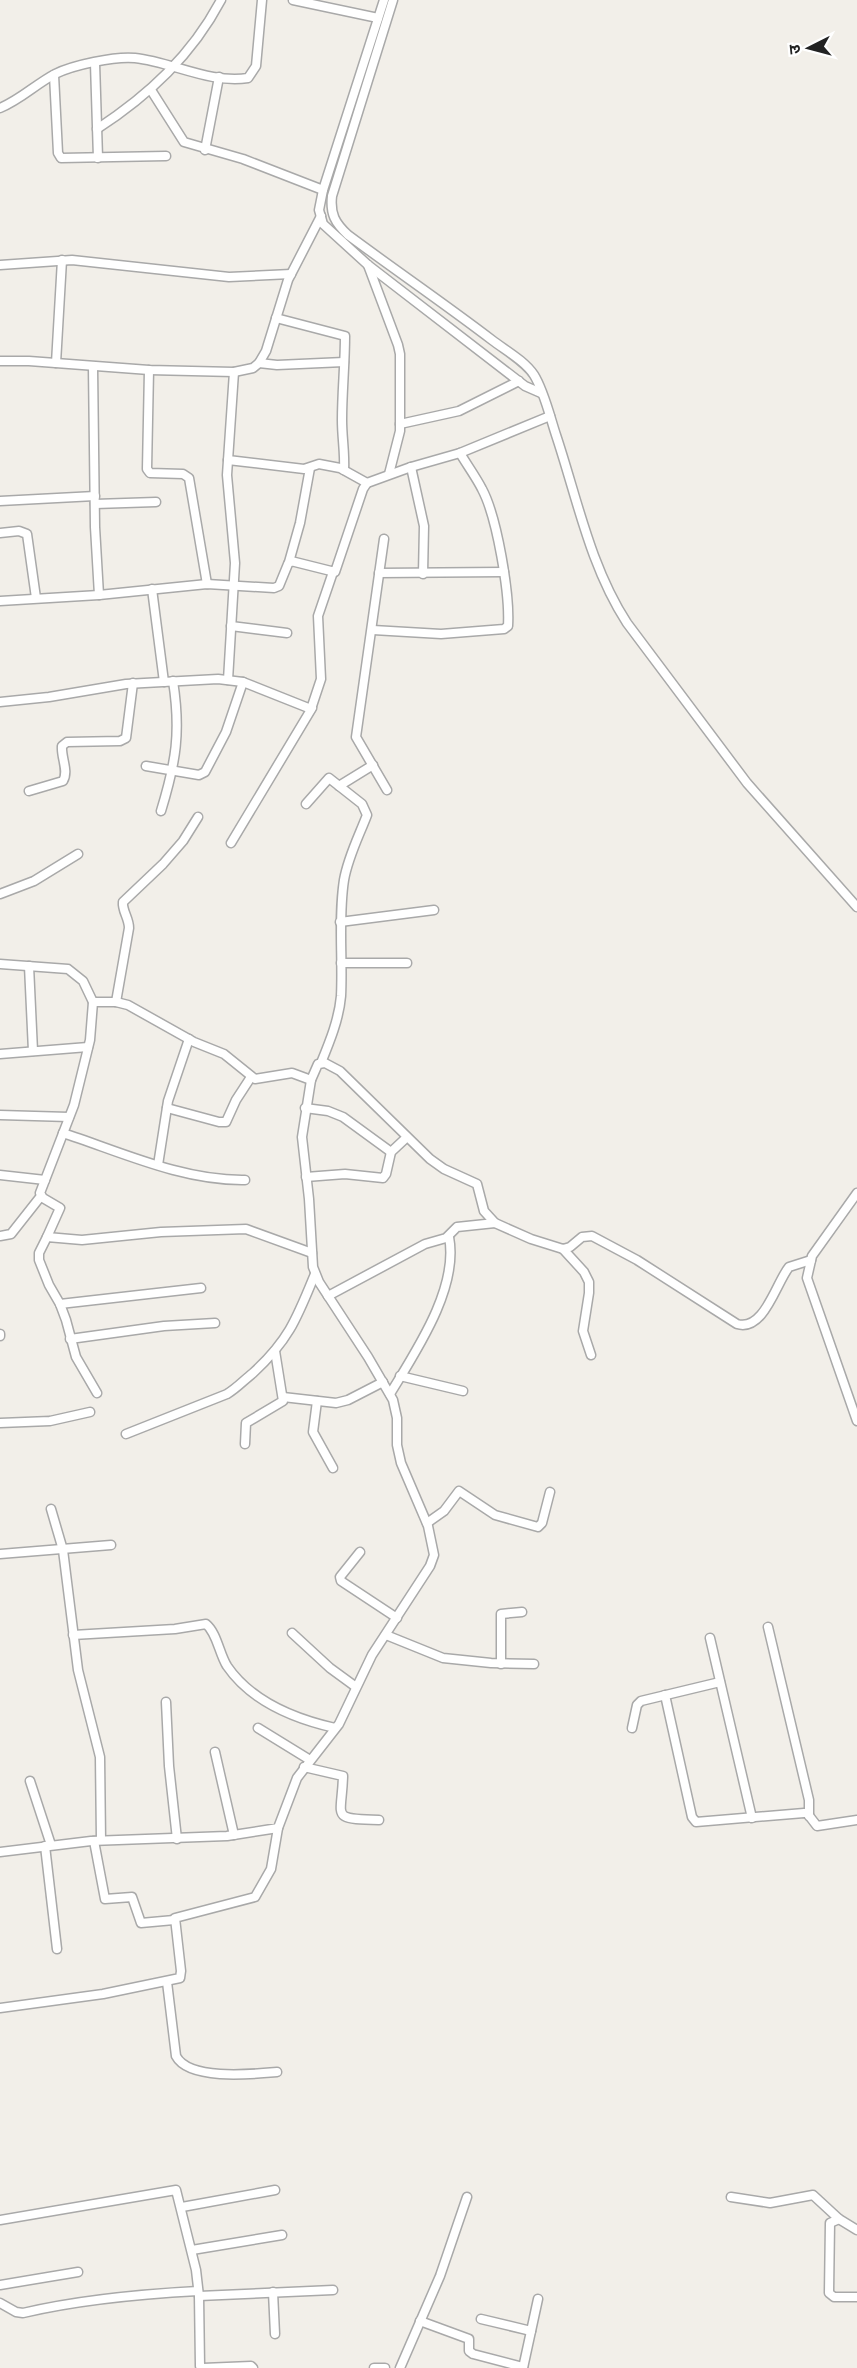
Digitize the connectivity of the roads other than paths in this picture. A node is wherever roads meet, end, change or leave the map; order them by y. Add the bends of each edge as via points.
1 (221, 0) edge
2 (262, 0) edge
3 (293, 0) edge
4 (384, 0) edge
5 (393, 0) edge
6 (378, 18) junction
7 (95, 63) junction
8 (174, 68) junction
9 (54, 75) junction
10 (219, 77) junction
11 (151, 90) junction
12 (0, 108) edge
13 (97, 129) junction
14 (205, 150) junction
15 (166, 156) dead end
16 (98, 158) junction
17 (323, 190) junction
18 (332, 211) junction
19 (319, 216) junction
20 (62, 260) junction
21 (0, 265) edge
22 (368, 265) junction
23 (291, 274) junction
24 (276, 318) junction
25 (0, 361) edge
26 (344, 362) junction
27 (56, 363) junction
28 (259, 363) junction
29 (93, 367) junction
30 (148, 370) junction
31 (234, 372) junction
32 (519, 381) junction
33 (541, 393) junction
34 (550, 416) junction
35 (400, 424) junction
36 (460, 453) junction
37 (228, 460) junction
38 (411, 467) junction
39 (310, 468) junction
40 (344, 470) junction
41 (389, 474) junction
42 (367, 483) junction
43 (95, 500) junction
44 (0, 501) edge
45 (156, 502) dead end
46 (0, 533) edge
47 (384, 539) dead end
48 (289, 562) junction
49 (333, 572) junction
50 (504, 572) junction
51 (379, 573) junction
52 (423, 574) junction
53 (207, 584) junction
54 (234, 584) junction
55 (152, 589) junction
56 (99, 595) junction
57 (36, 598) junction
58 (0, 601) edge
59 (231, 627) junction
60 (373, 630) junction
61 (287, 633) dead end
62 (228, 680) junction
63 (169, 682) junction
64 (243, 682) junction
65 (133, 683) junction
66 (0, 702) edge
67 (312, 708) junction
68 (374, 765) junction
69 (146, 766) dead end
70 (173, 771) junction
71 (339, 786) junction
72 (387, 790) dead end
73 (29, 791) dead end
74 (306, 804) dead end
75 (161, 811) dead end
76 (198, 817) dead end
77 (231, 843) dead end
78 (78, 854) dead end
79 (0, 894) edge
80 (857, 907) edge
81 (434, 910) dead end
82 (340, 922) junction
83 (341, 963) junction
84 (407, 963) dead end
85 (0, 964) edge
86 (29, 966) junction
87 (93, 1002) junction
88 (116, 1002) junction
89 (189, 1039) junction
90 (88, 1047) junction
91 (33, 1052) junction
92 (0, 1054) edge
93 (321, 1063) junction
94 (251, 1077) junction
95 (311, 1080) junction
96 (167, 1108) junction
97 (305, 1108) junction
98 (0, 1115) edge
99 (69, 1117) junction
100 (63, 1133) junction
101 (406, 1138) junction
102 (391, 1152) junction
103 (158, 1165) junction
104 (0, 1175) edge
105 (306, 1177) junction
106 (45, 1180) junction
107 (245, 1180) dead end
108 (857, 1193) edge
109 (41, 1196) junction
110 (495, 1223) junction
111 (0, 1236) edge
112 (448, 1237) junction
113 (47, 1238) junction
114 (563, 1249) junction
115 (312, 1253) junction
116 (811, 1260) junction
117 (315, 1274) junction
118 (201, 1288) dead end
119 (328, 1296) junction
120 (60, 1304) junction
121 (215, 1323) dead end
122 (70, 1339) junction
123 (275, 1351) junction
124 (591, 1355) dead end
125 (400, 1376) junction
126 (383, 1382) junction
127 (464, 1391) dead end
128 (97, 1393) dead end
129 (390, 1394) junction
130 (283, 1397) junction
131 (317, 1401) junction
132 (90, 1412) dead end
133 (857, 1421) edge
134 (0, 1423) edge
135 (126, 1434) dead end
136 (245, 1444) dead end
137 (333, 1468) dead end
138 (550, 1492) dead end
139 (51, 1509) dead end
140 (427, 1523) junction
141 (111, 1545) dead end
142 (63, 1550) junction
143 (360, 1552) dead end
144 (0, 1554) edge
145 (522, 1612) dead end
146 (397, 1618) junction
147 (768, 1627) dead end
148 (292, 1633) dead end
149 (73, 1635) junction
150 (386, 1635) junction
151 (710, 1638) dead end
152 (501, 1664) junction
153 (534, 1664) dead end
154 (720, 1682) junction
155 (356, 1687) junction
156 (665, 1695) junction
157 (166, 1701) dead end
158 (258, 1728) dead end
159 (335, 1728) junction
160 (632, 1728) dead end
161 (215, 1752) dead end
162 (307, 1763) junction
163 (30, 1780) dead end
164 (809, 1816) junction
165 (752, 1818) junction
166 (857, 1820) edge
167 (379, 1821) dead end
168 (278, 1828) junction
169 (234, 1835) junction
170 (177, 1839) junction
171 (98, 1841) junction
172 (48, 1845) junction
173 (0, 1852) edge
174 (174, 1920) junction
175 (57, 1949) dead end
176 (167, 1982) junction
177 (0, 2008) edge
178 (277, 2072) dead end
179 (275, 2190) dead end
180 (466, 2197) dead end
181 (731, 2197) dead end
182 (182, 2207) junction
183 (839, 2218) junction
184 (0, 2220) edge
185 (857, 2230) edge
186 (282, 2235) dead end
187 (192, 2250) junction
188 (78, 2272) dead end
189 (0, 2285) edge
190 (333, 2290) dead end
191 (273, 2292) junction
192 (199, 2294) junction
193 (857, 2297) edge
194 (538, 2299) dead end
195 (0, 2303) edge
196 (481, 2319) dead end
197 (420, 2321) junction
198 (531, 2331) junction
199 (275, 2334) dead end
200 (199, 2367) edge
201 (253, 2368) edge
202 (374, 2368) edge
203 (385, 2368) edge
204 (400, 2368) edge
205 (523, 2368) edge

1 - 8 street via 204,30
2 - 10 street via 254,70 248,78
3 - 6 street
4 - 6 street
5 - 18 street via 332,196
6 - 17 street
7 - 8 street via 135,58
7 - 9 street
7 - 13 street
8 - 10 street
8 - 11 street
9 - 12 street
9 - 16 street via 59,156
10 - 14 street
11 - 13 street
11 - 14 street via 180,139
13 - 16 street
14 - 17 street via 243,159
15 - 16 street
17 - 19 street
18 - 19 street
18 - 33 street via 348,235 525,365
19 - 22 street
19 - 23 street
20 - 21 street
20 - 23 street via 229,277
20 - 27 street
22 - 32 street
22 - 35 street via 398,345
23 - 24 street
24 - 26 street via 345,335
24 - 28 street
25 - 27 street
26 - 28 street
26 - 40 street
27 - 29 street
28 - 31 street
29 - 30 street
29 - 43 street
30 - 31 street
30 - 53 street via 147,469 150,473 183,474 189,478
31 - 37 street
32 - 33 street
32 - 35 street via 459,411
33 - 34 street
34 - 36 street
34 - 80 street via 599,572 612,600 747,783
35 - 41 street
36 - 38 street
36 - 50 street via 491,510
37 - 39 street
37 - 54 street
38 - 41 street
38 - 52 street via 424,526
39 - 40 street via 319,464
39 - 48 street
40 - 42 street
41 - 42 street
42 - 49 street via 337,570
43 - 44 street
43 - 45 street
43 - 56 street
46 - 57 street via 27,534
47 - 51 street
48 - 49 street
48 - 54 street via 278,588
49 - 67 street via 318,616 321,679
50 - 52 street
50 - 60 street via 509,624 504,629 441,634
51 - 52 street
51 - 60 street
53 - 54 street
53 - 55 street
54 - 59 street
55 - 56 street
55 - 63 street
56 - 57 street
57 - 58 street
59 - 61 street
59 - 62 street
60 - 68 street via 356,737
62 - 63 street
62 - 64 street
63 - 65 street
63 - 70 street via 178,722
64 - 67 street
64 - 70 street via 226,732 205,772 199,775
65 - 66 street
65 - 73 street via 126,738 67,742 62,746 66,775 63,782
67 - 77 street
68 - 71 street
68 - 72 street
69 - 70 street
70 - 75 street
71 - 74 street via 328,778
71 - 82 street via 362,804 367,814 346,871
76 - 88 street via 163,864 123,902 129,928
78 - 79 street via 34,881
81 - 82 street
82 - 83 street
83 - 84 street
83 - 93 street via 340,1002
85 - 86 street
86 - 87 street via 68,969 83,981
86 - 91 street
87 - 88 street
87 - 90 street
88 - 89 street
89 - 94 street via 224,1054
89 - 96 street
90 - 91 street
90 - 99 street
91 - 92 street
93 - 95 street
93 - 101 street via 340,1071
94 - 95 street via 292,1073
94 - 96 street via 226,1122
95 - 97 street
96 - 103 street
97 - 102 street via 344,1118
97 - 105 street via 302,1137
98 - 99 street
99 - 100 street
100 - 103 street
100 - 106 street
101 - 102 street
101 - 110 street via 440,1166 477,1184 484,1211
102 - 105 street via 383,1178 339,1174
103 - 107 street via 213,1178
104 - 106 street
105 - 115 street
106 - 109 street
108 - 116 street
109 - 111 street via 11,1234
109 - 113 street via 60,1208
110 - 112 street via 460,1226
110 - 114 street
112 - 119 street via 425,1244
112 - 125 street via 452,1257 444,1291
113 - 115 street via 82,1240 246,1229
113 - 120 street via 39,1260
114 - 116 street via 582,1236 592,1236 637,1260 723,1317 746,1326 763,1312 789,1267
114 - 124 street via 589,1282 583,1332
115 - 117 street
116 - 133 street via 808,1286
117 - 119 street
117 - 123 street via 297,1318
118 - 120 street
119 - 126 street
120 - 122 street
121 - 122 street
122 - 128 street
123 - 130 street
123 - 135 street via 231,1391
125 - 127 street
125 - 129 street
126 - 129 street
126 - 131 street via 340,1403
129 - 140 street via 396,1409 401,1463
130 - 131 street
130 - 136 street via 280,1403 246,1423
131 - 137 street via 313,1432
132 - 134 street via 50,1421
138 - 140 street via 538,1527 495,1515 459,1491 444,1511
139 - 142 street
140 - 146 street via 433,1559
141 - 142 street
142 - 144 street
142 - 149 street
143 - 146 street via 340,1577 341,1581
145 - 152 street via 501,1614
146 - 150 street
147 - 164 street via 809,1800
148 - 155 street
149 - 159 street via 206,1624 228,1666 247,1689 298,1717
149 - 171 street via 100,1756
150 - 152 street via 442,1659
150 - 155 street
151 - 154 street
152 - 153 street
154 - 156 street
154 - 165 street
155 - 159 street
156 - 160 street via 639,1702
156 - 165 street via 694,1820
157 - 170 street
158 - 162 street
159 - 162 street
161 - 169 street
162 - 167 street via 343,1776 339,1806 342,1814 347,1818
162 - 168 street via 290,1793
163 - 172 street
164 - 165 street via 804,1813
164 - 166 street via 814,1825 823,1826
168 - 169 street
168 - 174 street via 271,1869 255,1898
169 - 170 street
170 - 171 street
171 - 172 street
171 - 174 street via 105,1899 132,1897 141,1923
172 - 173 street
172 - 175 street
174 - 176 street via 181,1975
176 - 177 street
176 - 178 street via 180,2062 230,2075
179 - 182 street
180 - 197 street via 440,2276
181 - 183 street via 770,2203 811,2195
182 - 184 street via 177,2192 171,2189
182 - 187 street
183 - 185 street
183 - 193 street via 830,2223 829,2293 834,2298
186 - 187 street
187 - 192 street
188 - 189 street
190 - 191 street
191 - 192 street
191 - 199 street
192 - 195 street via 168,2293 23,2313
192 - 200 street
194 - 198 street
196 - 198 street
197 - 204 street
197 - 205 street via 469,2339 473,2354
198 - 205 street
200 - 201 street
202 - 203 street

